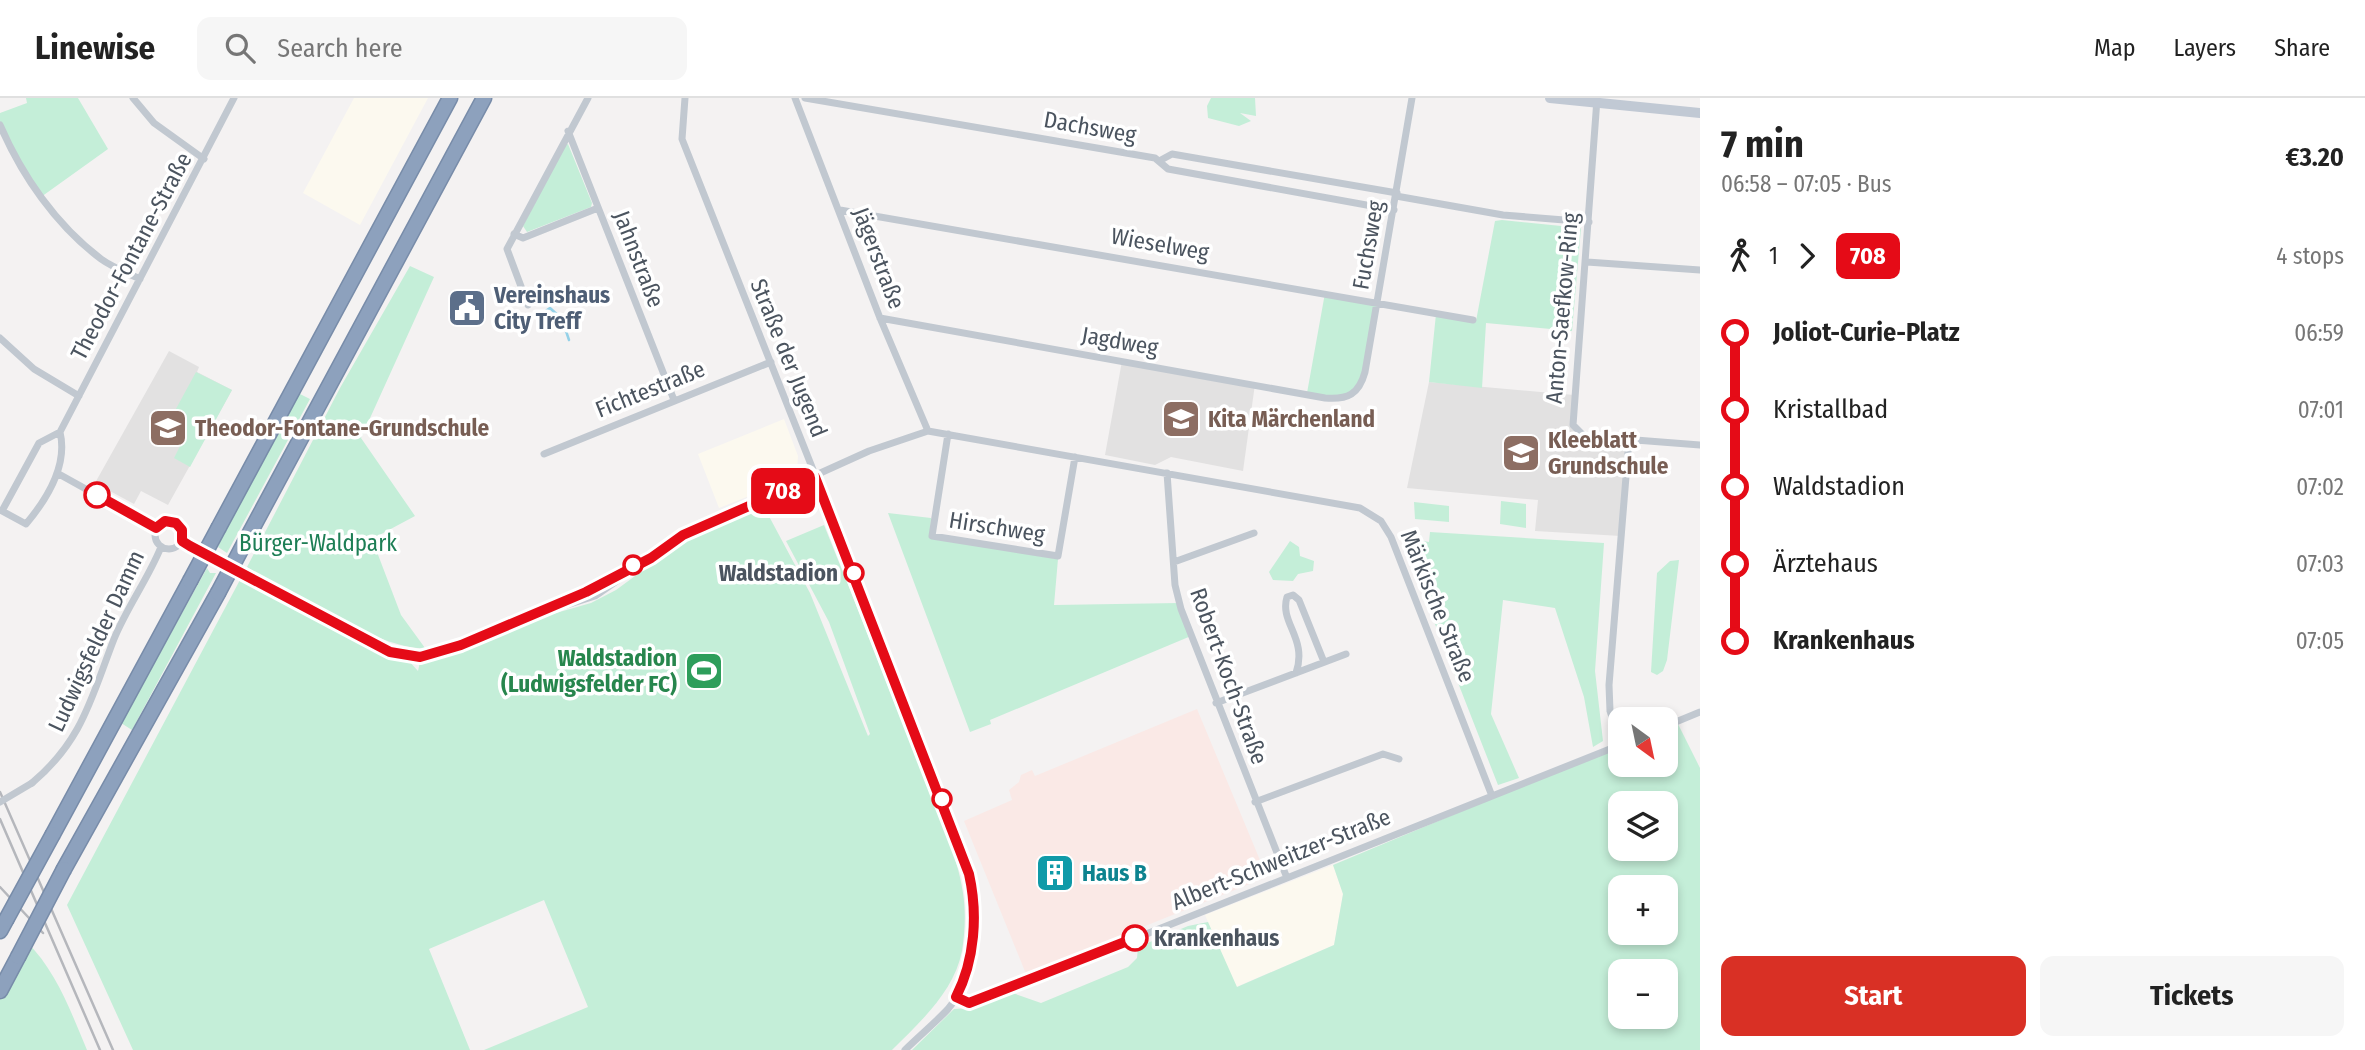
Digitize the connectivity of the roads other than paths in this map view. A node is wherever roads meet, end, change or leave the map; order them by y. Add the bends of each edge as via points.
1 (133, 98) edge
2 (234, 98) edge
3 (450, 98) edge
4 (484, 98) edge
5 (588, 98) edge
6 (684, 98) edge
7 (795, 98) edge
8 (805, 98) edge
9 (1412, 98) edge
10 (1550, 98) edge
11 (1597, 101) edge
12 (1700, 113) edge
13 (0, 125) edge
14 (568, 131) junction
15 (204, 159) junction
16 (1161, 160) junction
17 (1396, 195) junction
18 (598, 208) junction
19 (840, 210) junction
20 (1394, 210) junction
21 (1589, 222) junction
22 (514, 234) junction
23 (1587, 262) junction
24 (1700, 270) edge
25 (140, 279) junction
26 (1378, 302) junction
27 (528, 305) dead end
28 (880, 318) junction
29 (1473, 320) dead end
30 (0, 338) edge
31 (771, 362) junction
32 (1352, 395) joint
33 (79, 396) junction
34 (674, 400) junction
35 (928, 431) junction
36 (60, 432) junction
37 (948, 434) junction
38 (1629, 440) junction
39 (1700, 445) edge
40 (544, 454) dead end
41 (1075, 457) junction
42 (57, 473) junction
43 (1167, 473) junction
44 (815, 477) junction
45 (156, 528) junction
46 (1254, 533) dead end
47 (182, 541) junction
48 (161, 547) junction
49 (1174, 562) junction
50 (1346, 654) dead end
51 (1324, 662) junction
52 (1296, 673) junction
53 (1216, 703) junction
54 (1610, 707) edge
55 (1700, 712) edge
56 (1678, 721) edge
57 (1608, 748) edge
58 (1399, 758) dead end
59 (1492, 796) junction
60 (0, 802) edge
61 (1255, 802) junction
62 (1287, 877) junction
63 (3, 926) edge
64 (0, 991) edge
65 (956, 997) junction
66 (905, 1050) edge

1 - 15 street via 154,122
2 - 15 street, Theodor-Fontane-Straße
3 - 63 highway, bridge
4 - 64 highway, bridge
5 - 14 street
6 - 31 street, Straße der Jugend via 682,139
7 - 19 street, Jägerstraße
8 - 16 street, Dachsweg
9 - 17 street, Fuchsweg
10 - 11 main road
11 - 12 main road
11 - 21 street, Anton-Saefkow-Ring
13 - 25 street via 22,170 68,228 102,260
14 - 18 street, Jahnstraße
14 - 22 street
15 - 25 street, Theodor-Fontane-Straße
16 - 17 street, Dachsweg via 1172,154
16 - 20 street, Dachsweg via 1168,169
17 - 20 street, Fuchsweg
17 - 21 street, Dachsweg via 1503,215
18 - 22 street via 523,238
18 - 34 street, Jahnstraße
19 - 26 street, Wieselweg
19 - 28 street, Jägerstraße
20 - 26 street, Fuchsweg
21 - 23 street, Anton-Saefkow-Ring
22 - 27 street via 507,253
23 - 24 street
23 - 38 street, Anton-Saefkow-Ring via 1573,425 1584,436
25 - 33 street, Theodor-Fontane-Straße
26 - 29 street, Wieselweg
26 - 32 street, Fuchsweg via 1365,372
28 - 32 street, Jagdweg via 1325,398
28 - 35 street, Jägerstraße
30 - 33 street via 34,369
31 - 34 street, Fichtestraße
31 - 44 street, Straße der Jugend
33 - 36 street, Theodor-Fontane-Straße
34 - 40 street, Fichtestraße
35 - 37 street
35 - 44 street via 869,451
36 - 42 street via 63,452
36 - 42 street via 39,443 2,511 26,524
37 - 41 street
37 - 41 street, Hirschweg via 932,536 1058,556
38 - 39 street, Anton-Saefkow-Ring
38 - 54 street
41 - 43 street
42 - 45 street
43 - 49 street, Robert-Koch-Straße
43 - 59 street, Märkische Straße via 1360,508 1381,522 1391,537
44 - 47 street via 683,535 651,558 526,618 435,655 412,657 390,652
44 - 65 street, Straße der Jugend via 969,874 974,897 973,941
45 - 47 street via 165,521 176,523
45 - 48 street via 155,540
46 - 49 street, Robert-Koch-Straße
47 - 48 street via 173,549
48 - 60 street, Ludwigsfelder Damm, bridge via 114,639 80,727 61,756 32,783
49 - 53 street, Robert-Koch-Straße via 1181,609
50 - 51 street
51 - 52 street
51 - 52 street via 1299,600 1287,597 1284,607 1301,651
52 - 53 street
53 - 61 street, Robert-Koch-Straße
55 - 56 street
57 - 59 street, Albert-Schweitzer-Straße
58 - 61 street via 1382,754
59 - 62 street, Albert-Schweitzer-Straße
61 - 62 street, Robert-Koch-Straße
62 - 65 street, Albert-Schweitzer-Straße via 969,1003
65 - 66 street, Straße der Jugend

